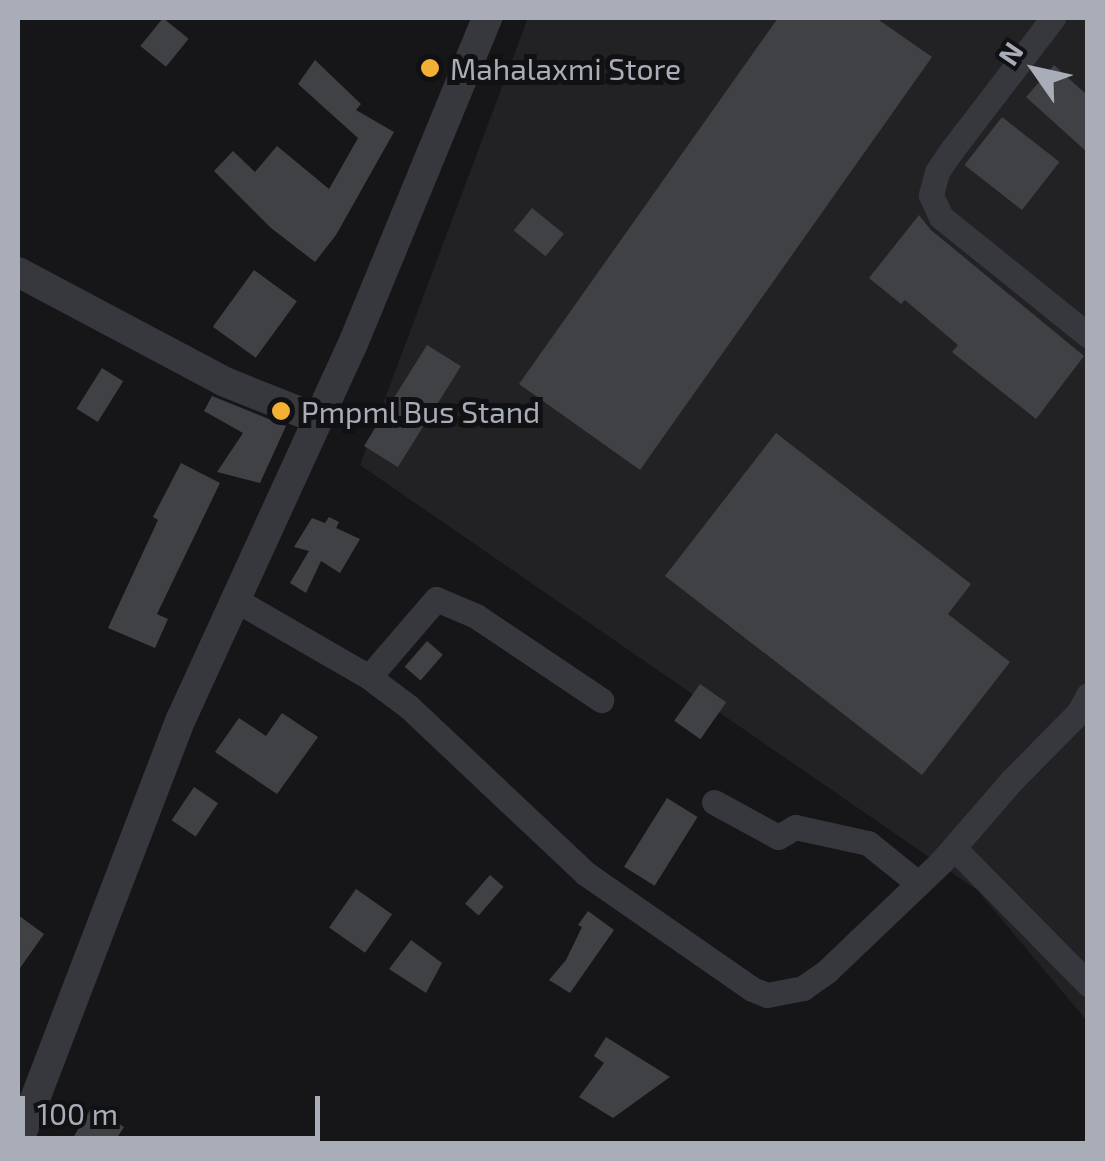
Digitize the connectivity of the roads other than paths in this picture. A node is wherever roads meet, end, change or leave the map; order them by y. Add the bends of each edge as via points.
1 (487, 18) edge
2 (1053, 18) edge
3 (18, 272) edge
4 (1088, 336) edge
5 (318, 419) junction
6 (234, 599) junction
7 (369, 677) junction
8 (1088, 695) edge
9 (601, 700) dead end
10 (714, 802) dead end
11 (954, 848) junction
12 (919, 884) junction
13 (1088, 984) edge
14 (18, 1142) edge

1 - 5 street
2 - 4 street via 937,172 931,195 941,217
3 - 5 street via 226,382
5 - 6 street
6 - 7 street
6 - 14 street
7 - 9 street via 436,599 476,616
7 - 12 street via 585,873 752,989 768,995 804,988
8 - 11 street
10 - 12 street via 778,837 795,828 868,844
11 - 12 street
11 - 13 street

